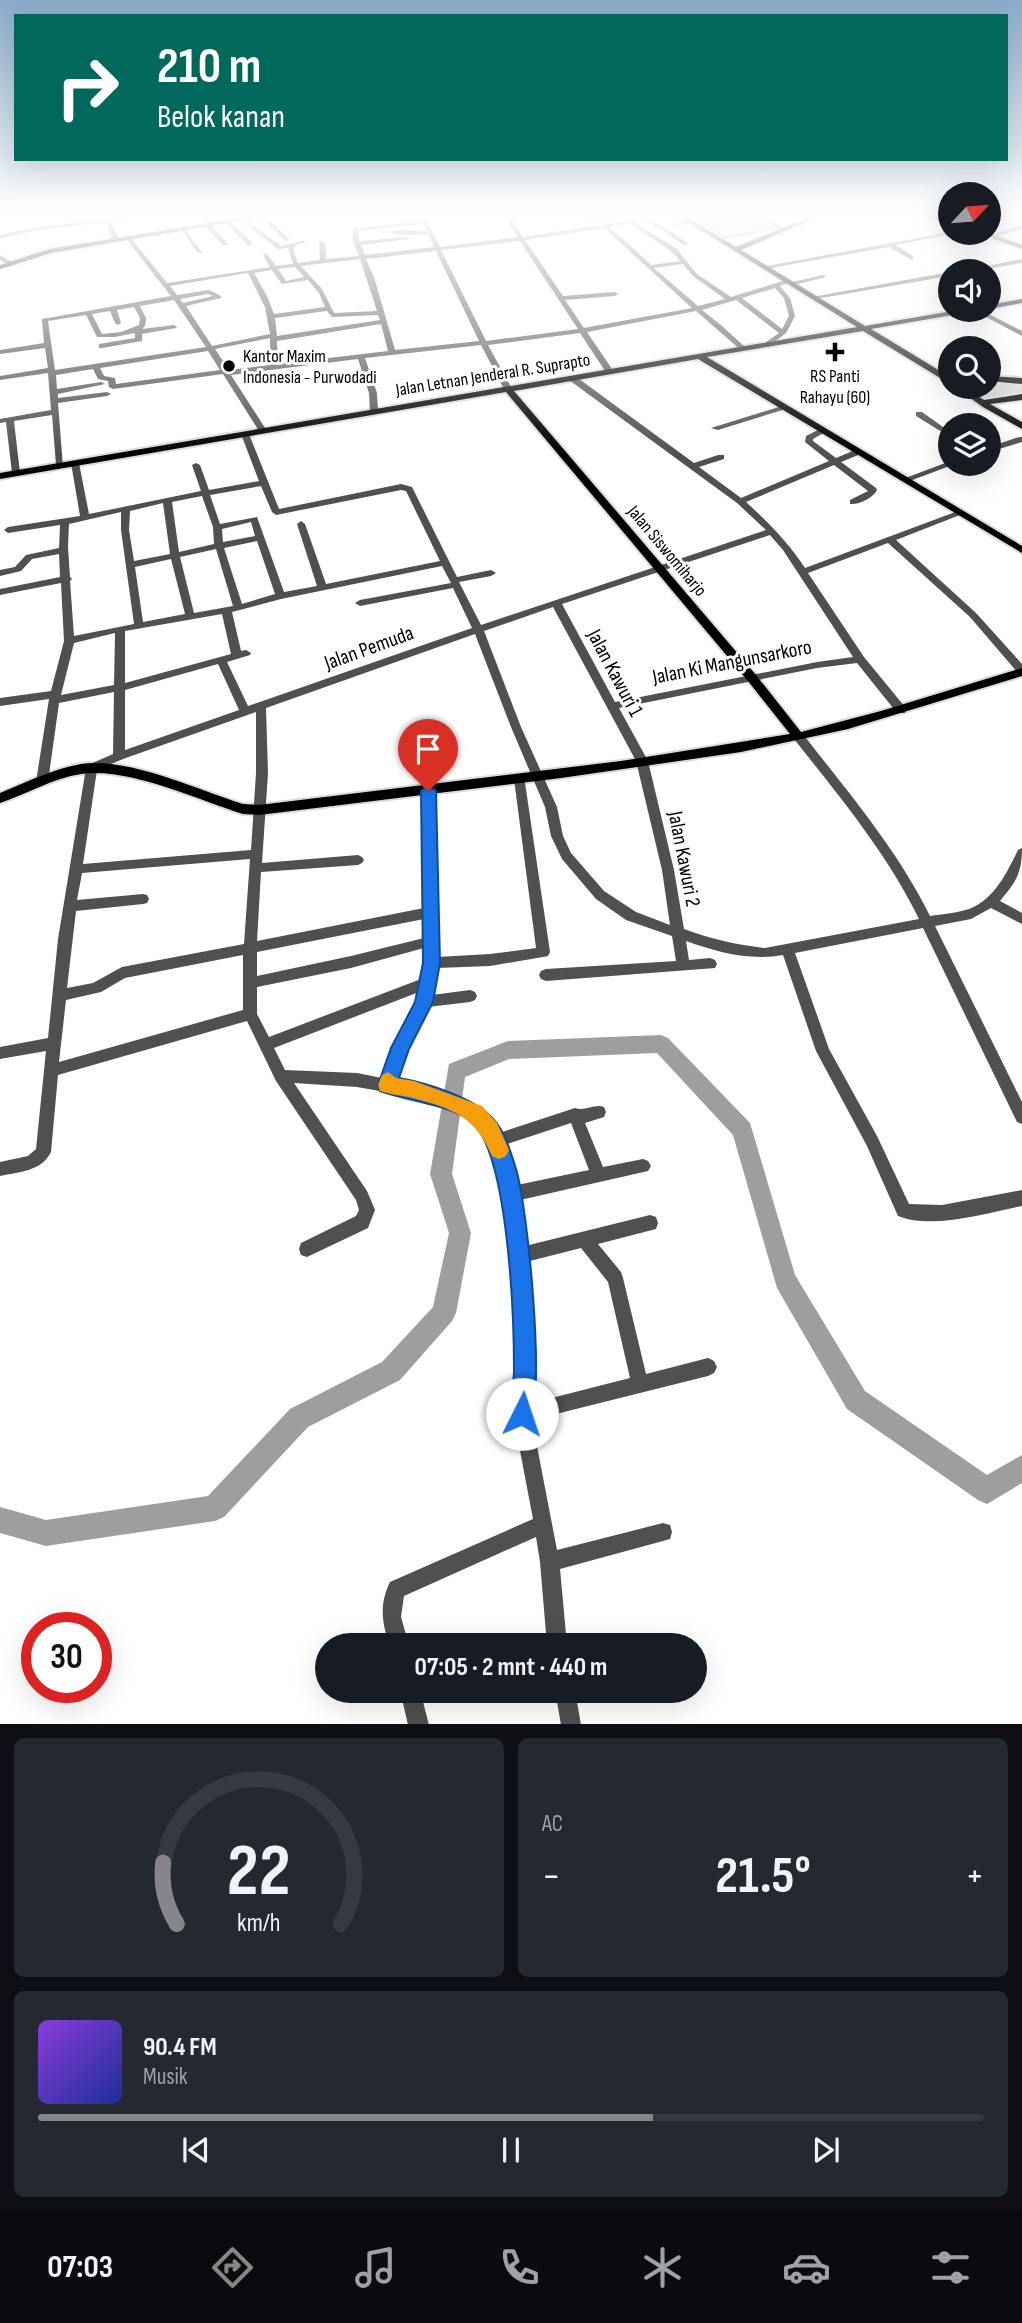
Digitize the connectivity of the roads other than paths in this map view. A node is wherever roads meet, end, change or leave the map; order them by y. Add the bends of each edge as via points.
1 (174, 294) edge
2 (264, 294) edge
3 (323, 294) edge
4 (374, 294) edge
5 (460, 294) edge
6 (560, 294) edge
7 (609, 294) edge
8 (680, 294) edge
9 (728, 294) edge
10 (741, 294) edge
11 (785, 294) edge
12 (811, 294) edge
13 (830, 294) edge
14 (732, 297) junction
15 (815, 297) junction
16 (562, 298) junction
17 (179, 301) junction
18 (1022, 301) edge
19 (136, 305) junction
20 (1001, 305) edge
21 (695, 308) junction
22 (113, 309) junction
23 (329, 310) junction
24 (88, 312) junction
25 (380, 313) junction
26 (272, 316) junction
27 (938, 316) edge
28 (383, 322) junction
29 (999, 322) edge
30 (118, 323) dead end
31 (174, 327) dead end
32 (867, 328) junction
33 (138, 330) junction
34 (582, 331) junction
35 (783, 333) junction
36 (1022, 334) edge
37 (274, 337) junction
38 (484, 344) junction
39 (48, 345) junction
40 (768, 345) junction
41 (102, 346) dead end
42 (211, 348) junction
43 (743, 349) junction
44 (392, 351) junction
45 (0, 352) edge
46 (904, 352) junction
47 (361, 356) junction
48 (699, 356) junction
49 (938, 365) edge
50 (274, 366) junction
51 (96, 367) junction
52 (52, 371) junction
53 (227, 372) junction
54 (610, 372) junction
55 (938, 373) edge
56 (0, 378) edge
57 (572, 378) junction
58 (1001, 379) edge
59 (1022, 381) edge
60 (101, 384) dead end
61 (508, 389) junction
62 (107, 394) dead end
63 (53, 396) junction
64 (1022, 397) edge
65 (982, 399) edge
66 (993, 404) junction
67 (785, 408) junction
68 (374, 411) junction
69 (55, 412) junction
70 (919, 414) dead end
71 (5, 421) edge
72 (1022, 426) edge
73 (938, 427) edge
74 (715, 428) dead end
75 (263, 431) junction
76 (823, 431) junction
77 (245, 434) junction
78 (1022, 439) edge
79 (1001, 446) edge
80 (858, 452) junction
81 (720, 457) dead end
82 (835, 462) junction
83 (75, 463) junction
84 (60, 465) junction
85 (196, 465) dead end
86 (692, 467) junction
87 (938, 468) edge
88 (16, 473) junction
89 (0, 475) edge
90 (904, 480) junction
91 (263, 483) junction
92 (204, 493) junction
93 (167, 500) junction
94 (740, 501) junction
95 (853, 502) dead end
96 (126, 509) junction
97 (276, 512) junction
98 (961, 513) junction
99 (85, 517) junction
100 (254, 519) junction
101 (65, 522) junction
102 (301, 524) dead end
103 (216, 527) junction
104 (8, 530) dead end
105 (772, 531) junction
106 (261, 537) junction
107 (891, 541) junction
108 (219, 545) junction
109 (64, 550) junction
110 (1022, 550) edge
111 (175, 555) junction
112 (446, 563) junction
113 (130, 565) junction
114 (660, 569) junction
115 (802, 572) junction
116 (0, 573) edge
117 (491, 573) dead end
118 (66, 579) junction
119 (455, 583) junction
120 (323, 588) junction
121 (0, 593) edge
122 (280, 596) junction
123 (360, 603) dead end
124 (556, 603) junction
125 (238, 608) junction
126 (226, 609) junction
127 (190, 616) junction
128 (139, 626) junction
129 (120, 629) junction
130 (478, 629) junction
131 (69, 641) junction
132 (860, 659) junction
133 (221, 660) junction
134 (1022, 672) edge
135 (752, 678) junction
136 (119, 688) junction
137 (55, 697) junction
138 (0, 702) edge
139 (261, 706) junction
140 (612, 706) junction
141 (901, 710) junction
142 (245, 711) junction
143 (798, 736) junction
144 (119, 756) junction
145 (642, 761) junction
146 (88, 769) junction
147 (538, 776) junction
148 (520, 779) junction
149 (43, 782) junction
150 (428, 791) junction
151 (0, 798) edge
152 (259, 810) junction
153 (1022, 855) edge
154 (358, 860) dead end
155 (255, 861) junction
156 (75, 869) junction
157 (143, 899) dead end
158 (991, 902) junction
159 (71, 906) junction
160 (432, 912) junction
161 (1022, 919) edge
162 (925, 922) junction
163 (679, 933) junction
164 (432, 941) junction
165 (250, 949) junction
166 (787, 949) junction
167 (542, 952) junction
168 (431, 963) junction
169 (710, 964) dead end
170 (683, 965) junction
171 (249, 983) junction
172 (427, 983) junction
173 (59, 995) junction
174 (470, 996) dead end
175 (424, 1002) junction
176 (250, 1014) junction
177 (55, 1043) junction
178 (265, 1045) junction
179 (0, 1053) edge
180 (53, 1070) junction
181 (281, 1076) junction
182 (387, 1085) junction
183 (1020, 1108) edge
184 (599, 1112) dead end
185 (578, 1118) junction
186 (495, 1141) junction
187 (643, 1166) dead end
188 (0, 1169) edge
189 (599, 1176) junction
190 (512, 1194) junction
191 (1022, 1198) edge
192 (650, 1223) dead end
193 (584, 1240) junction
194 (307, 1249) dead end
195 (519, 1256) junction
196 (708, 1367) dead end
197 (640, 1385) junction
198 (522, 1414) junction
199 (543, 1524) junction
200 (663, 1532) dead end
201 (550, 1562) junction
202 (396, 1633) edge
203 (556, 1633) edge
204 (413, 1703) edge
205 (567, 1703) edge
206 (419, 1724) edge
207 (571, 1724) edge

1 - 17 street
2 - 26 street
3 - 23 street
4 - 25 street
5 - 38 street
6 - 16 street
7 - 16 street
8 - 21 street
9 - 14 street
10 - 14 street
11 - 35 street via 792,316
12 - 15 main road
13 - 15 street
14 - 21 street
14 - 35 street
15 - 32 main road
16 - 34 street
17 - 19 street
17 - 42 street
18 - 20 main road
19 - 22 street
19 - 33 street via 143,318
21 - 34 street
21 - 43 street
22 - 24 street
22 - 30 street
23 - 25 street via 335,316
23 - 26 street
24 - 33 street via 101,337
24 - 39 street via 44,320
25 - 28 street
26 - 37 street
27 - 32 main road, Jalan Letnan Jenderal R. Suprapto
28 - 37 street
28 - 44 street
29 - 36 street
31 - 33 street
32 - 40 main road, Jalan Letnan Jenderal R. Suprapto
32 - 46 main road
33 - 41 street via 139,339
34 - 38 street
34 - 54 street
35 - 40 street
37 - 42 street
37 - 50 street
38 - 44 street
38 - 61 street
39 - 45 street
39 - 52 street
40 - 43 main road, Jalan Letnan Jenderal R. Suprapto
42 - 51 street
42 - 53 street
43 - 48 main road, Jalan Letnan Jenderal R. Suprapto
44 - 47 street
46 - 49 main road
46 - 55 main road
47 - 50 street
47 - 68 street via 374,395
48 - 54 main road, Jalan Letnan Jenderal R. Suprapto
48 - 67 main road
50 - 53 street
51 - 52 street
51 - 53 street via 101,377 112,380 113,387
52 - 56 street
52 - 63 street
53 - 75 street
54 - 57 main road, Jalan Letnan Jenderal R. Suprapto
57 - 61 main road, Jalan Letnan Jenderal R. Suprapto
57 - 86 street
58 - 59 main road
60 - 63 street
61 - 68 main road, Jalan Letnan Jenderal R. Suprapto
61 - 114 main road, Jalan Siswomiharjo
62 - 63 street
63 - 69 street
64 - 66 main road
65 - 66 main road
66 - 72 main road
67 - 74 street
67 - 76 main road
68 - 75 main road, Jalan Letnan Jenderal R. Suprapto
69 - 71 street
69 - 84 street
70 - 73 street
71 - 88 street
75 - 77 main road, Jalan Letnan Jenderal R. Suprapto
76 - 80 main road
76 - 82 street via 808,440
77 - 83 main road, Jalan Letnan Jenderal R. Suprapto
77 - 91 street
78 - 79 street
80 - 82 street
80 - 90 main road
81 - 86 street
82 - 94 street
82 - 95 street via 873,490
83 - 84 main road, Jalan Letnan Jenderal R. Suprapto
83 - 99 street
84 - 88 main road, Jalan Letnan Jenderal R. Suprapto
85 - 92 street
86 - 94 street
87 - 90 street
88 - 89 main road, Jalan Letnan Jenderal R. Suprapto
90 - 98 main road
91 - 92 street
91 - 97 street
92 - 93 street
92 - 103 street
93 - 96 street
93 - 111 street
94 - 105 street
96 - 99 street
96 - 113 street
97 - 100 street
97 - 112 street via 406,487
98 - 107 street
98 - 110 main road
99 - 101 street
100 - 103 street
100 - 106 street
101 - 104 street
101 - 109 street
102 - 120 street
103 - 108 street
105 - 114 street, Jalan Pemuda
105 - 115 street
106 - 108 street
106 - 122 street
107 - 115 street
107 - 134 street via 973,615
108 - 111 street
108 - 125 street
109 - 116 street via 29,557 18,569
109 - 118 street
111 - 113 street
111 - 127 street
112 - 119 street
112 - 120 street
113 - 128 street
114 - 124 street, Jalan Pemuda
114 - 135 main road, Jalan Siswomiharjo
115 - 132 street
117 - 119 street
118 - 121 street
118 - 131 street
119 - 123 street
119 - 130 street
120 - 122 street
122 - 125 street
124 - 130 street, Jalan Pemuda
124 - 140 street, Jalan Kawuri 1
125 - 126 street
126 - 127 street
126 - 133 street via 242,655
127 - 128 street
128 - 129 street
129 - 131 street
129 - 136 street
130 - 139 street, Jalan Pemuda
130 - 147 street
131 - 137 street
132 - 135 street, Jalan Ki Mangunsarkoro
132 - 141 street
133 - 136 street
133 - 142 street
134 - 141 main road
135 - 140 street, Jalan Ki Mangunsarkoro
135 - 143 main road, Jalan Siswomiharjo
136 - 137 street
136 - 144 street
137 - 138 street
137 - 149 street
139 - 142 street, Jalan Pemuda
139 - 152 street
140 - 145 street, Jalan Kawuri 1
141 - 143 main road
142 - 144 street, Jalan Pemuda
143 - 145 main road
143 - 162 street via 892,860
144 - 146 street, Jalan Pemuda
145 - 147 main road
145 - 163 street, Jalan Kawuri 2
146 - 149 main road
146 - 152 main road via 132,775
146 - 156 street
147 - 148 main road
147 - 163 street via 561,845 589,884 631,916
148 - 150 main road
148 - 167 street
149 - 151 main road
150 - 152 main road
150 - 160 street
152 - 155 street
153 - 158 street via 1006,886
154 - 155 street
155 - 156 street
155 - 165 street
156 - 159 street
157 - 159 street
158 - 161 street
158 - 162 street via 971,914
159 - 173 street
160 - 164 street
160 - 165 street
162 - 166 street
162 - 183 street
163 - 166 street via 742,951
163 - 170 street, Jalan Kawuri 2
164 - 168 street
164 - 171 street
165 - 171 street
165 - 173 street via 122,973 96,988
166 - 191 street via 823,1051 904,1210 939,1212
167 - 168 street
167 - 170 street via 546,979
168 - 172 street
169 - 170 street
171 - 176 street
172 - 175 street
172 - 178 street
173 - 177 street
174 - 175 street
175 - 182 street
176 - 178 street
176 - 180 street
177 - 179 street
177 - 180 street
178 - 181 street
180 - 188 street via 43,1152 37,1159
181 - 182 street
181 - 194 street via 366,1203 362,1222
182 - 186 street via 475,1112
184 - 185 street
185 - 186 street via 572,1114
185 - 189 street
186 - 190 street
187 - 189 street
189 - 190 street
190 - 195 street
192 - 193 street
193 - 195 street
193 - 197 street via 615,1278
195 - 198 street via 525,1371
196 - 197 street
197 - 198 street
198 - 199 street
199 - 201 street
199 - 202 street via 397,1589 390,1613
200 - 201 street
201 - 203 street
204 - 206 street
205 - 207 street

